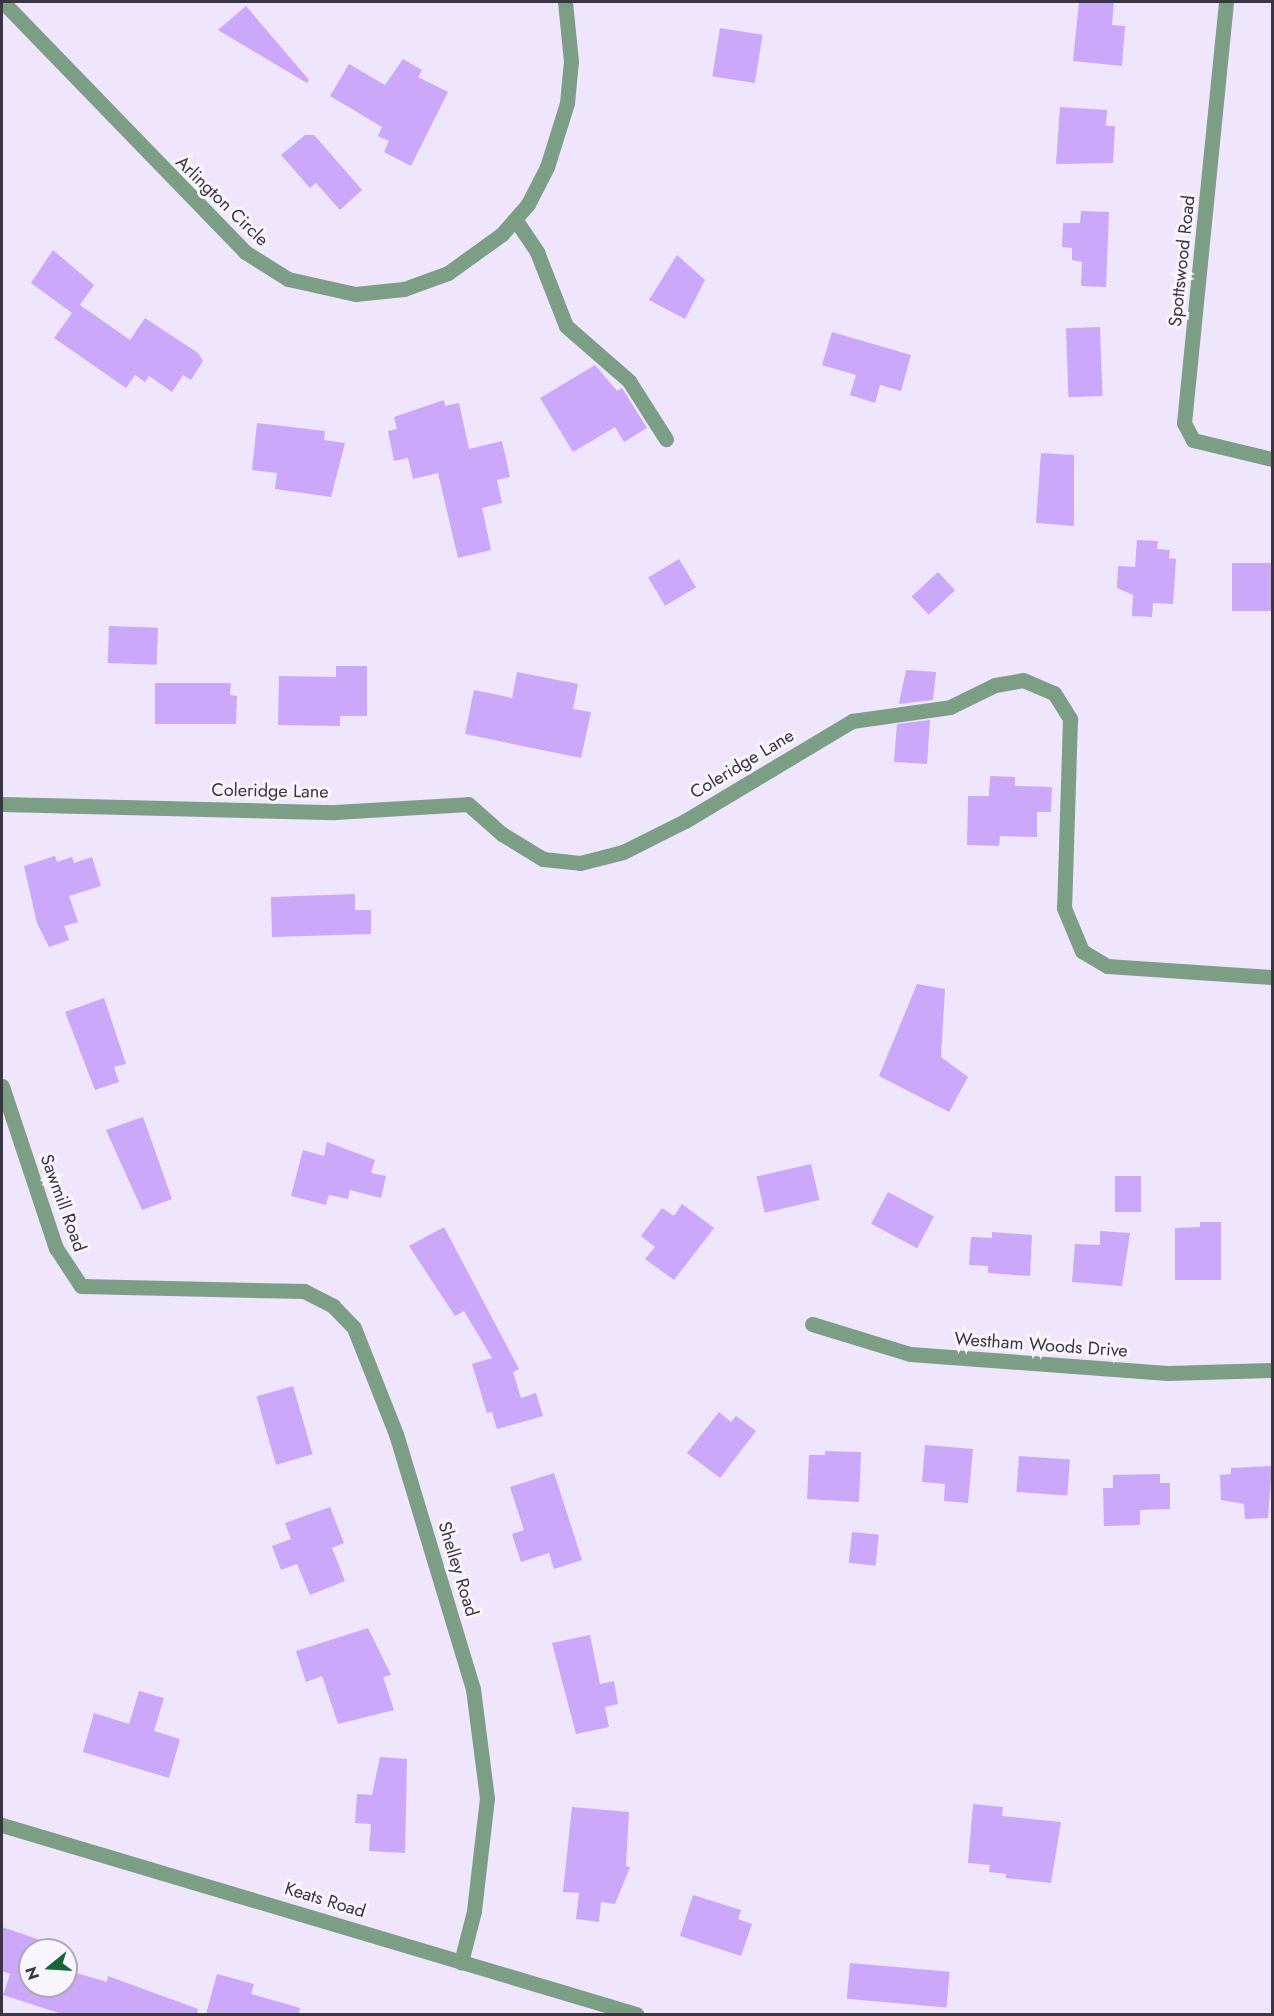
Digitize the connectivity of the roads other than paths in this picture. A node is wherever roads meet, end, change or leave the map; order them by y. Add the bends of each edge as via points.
1 (3, 2) edge
2 (565, 2) edge
3 (1226, 2) edge
4 (514, 219) junction
5 (666, 439) dead end
6 (1272, 459) edge
7 (2, 804) edge
8 (1272, 977) edge
9 (2, 1086) edge
10 (234, 1286) joint
11 (812, 1324) dead end
12 (1272, 1370) edge
13 (2, 1825) edge
14 (461, 1962) junction
15 (636, 2014) edge

1 - 4 street, Arlington Circle via 170,179 245,252 288,279 355,294 404,289 473,258
2 - 4 street, Arlington Circle via 571,61 567,103 547,167
3 - 6 street, Spottswood Road via 1184,423 1193,440
4 - 5 street via 537,252 566,326 629,381
7 - 8 street, Coleridge Lane via 335,812 468,804 502,834 543,859 580,863 622,852 685,821 852,721 950,707 995,685 1023,680 1054,693 1070,720 1064,908 1082,951 1107,966
9 - 10 street, Sawmill Road via 56,1248 81,1286
10 - 14 street, Shelley Road via 304,1291 344,1316 368,1357 396,1434 473,1689 484,1758 485,1842
11 - 12 street, Westham Woods Drive via 910,1354 1167,1373
13 - 14 street, Keats Road
14 - 15 street, Keats Road

